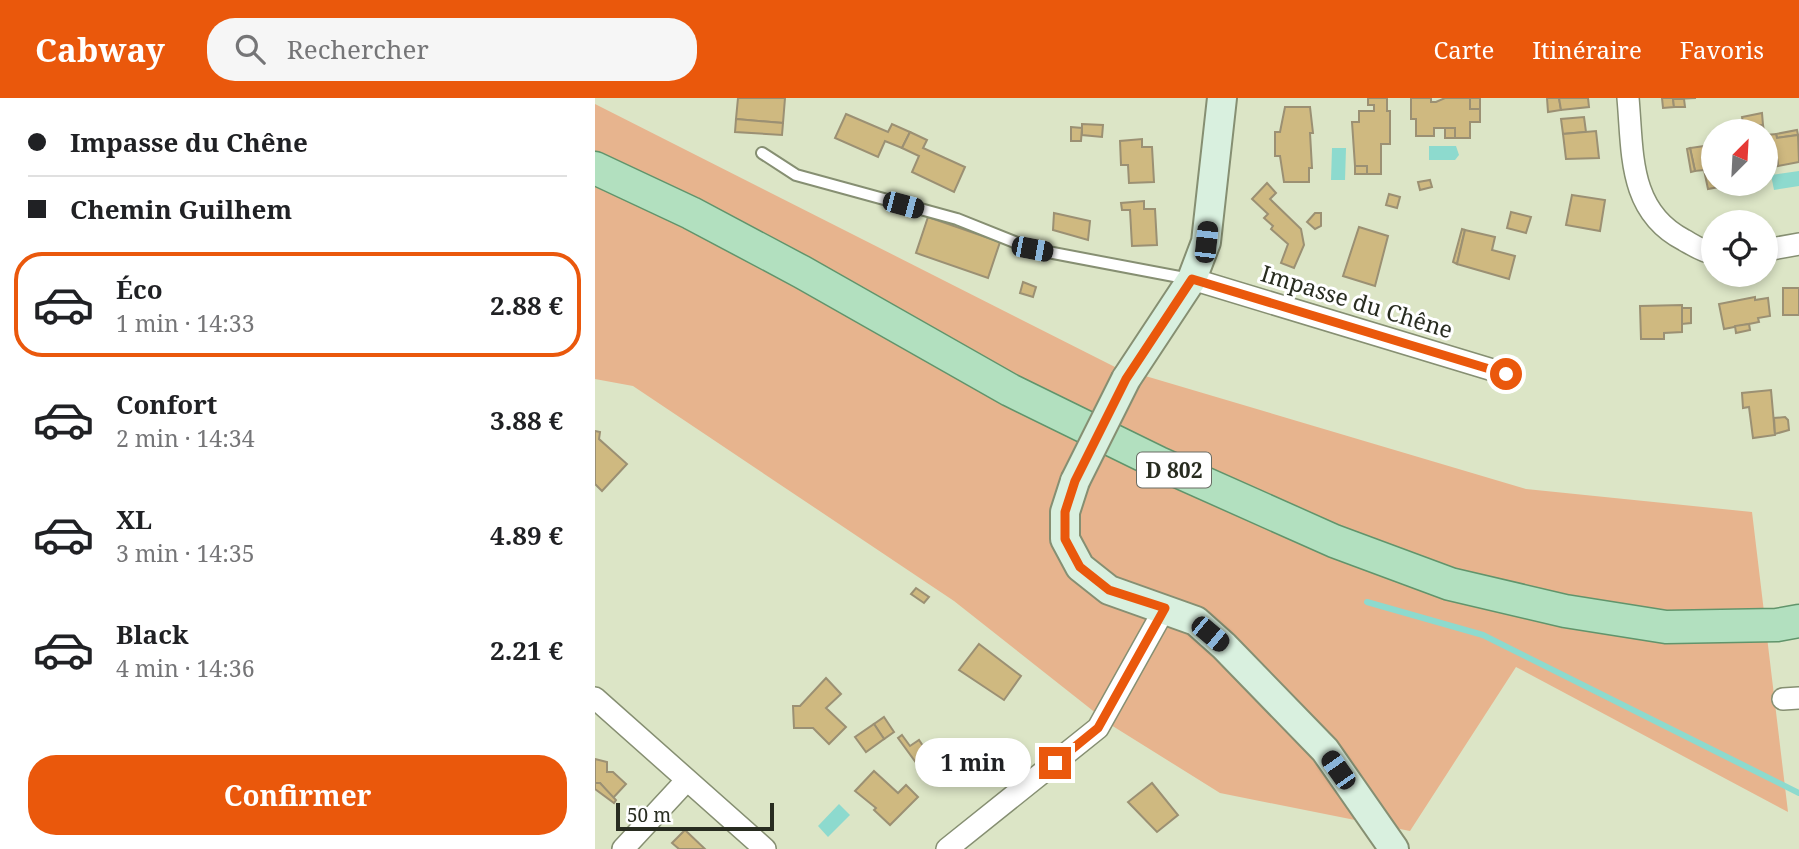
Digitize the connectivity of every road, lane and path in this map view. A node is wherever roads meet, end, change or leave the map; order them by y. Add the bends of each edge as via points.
1 (1627, 98) edge
2 (1220, 99) edge
3 (762, 153) dead end
4 (595, 169) edge
5 (1799, 244) edge
6 (1701, 247) edge
7 (1778, 248) edge
8 (1192, 279) junction
9 (1506, 374) dead end
10 (1165, 608) junction
11 (1799, 621) edge
12 (595, 698) edge
13 (686, 781) junction
14 (623, 849) edge
15 (765, 849) edge
16 (947, 849) edge
17 (1394, 849) edge

1 - 6 street via 1636,178 1648,211 1673,234
2 - 8 street via 1206,242
3 - 8 lane via 796,175 957,219 1032,249
4 - 11 main road, D 802 via 790,265 1023,396 1334,541 1450,584 1565,611 1665,627
5 - 7 street
8 - 9 street, Impasse du Chêne
8 - 10 street, bridge via 1126,379 1075,481 1065,512 1065,539 1080,567 1109,590
10 - 16 street via 1098,728
10 - 17 street via 1196,621 1325,750
12 - 13 street
13 - 14 street
13 - 15 street

